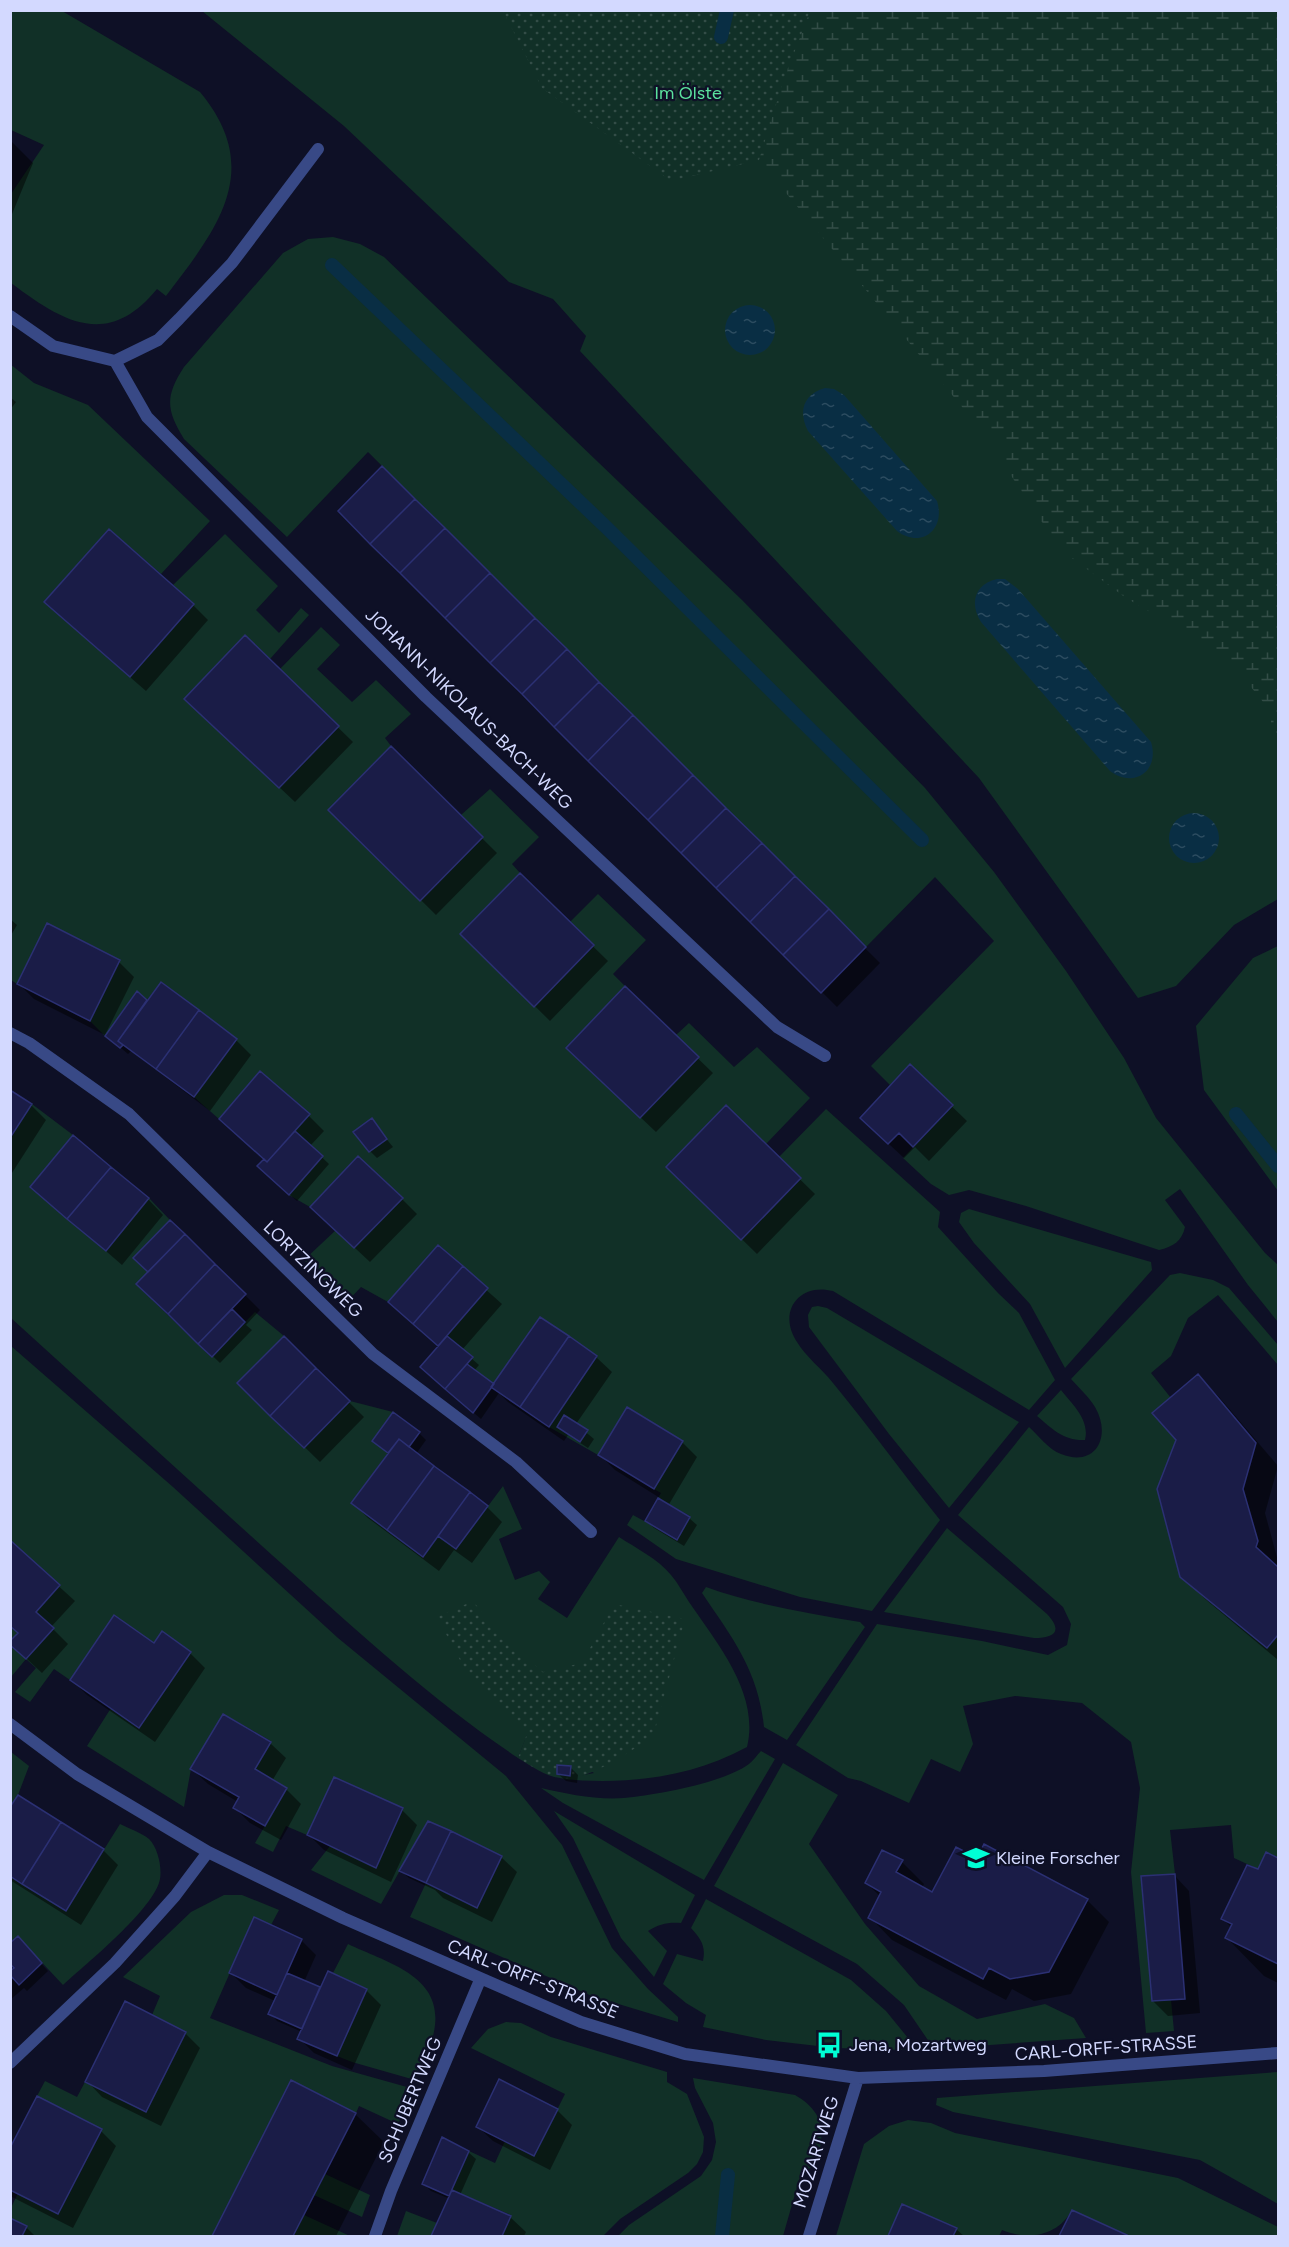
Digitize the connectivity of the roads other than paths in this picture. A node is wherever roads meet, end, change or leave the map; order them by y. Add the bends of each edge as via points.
1 (318, 149) dead end
2 (10, 316) edge
3 (115, 361) junction
4 (10, 1033) edge
5 (825, 1056) dead end
6 (591, 1532) dead end
7 (10, 1724) edge
8 (208, 1852) junction
9 (480, 1980) junction
10 (1278, 2053) edge
11 (10, 2063) edge
12 (858, 2078) junction
13 (375, 2236) edge
14 (810, 2236) edge

1 - 3 street via 232,263 158,340
2 - 3 street via 53,346
3 - 5 street, JOHANN-NIKOLAUS-BACH-WEG via 147,417 426,697 777,1027
4 - 6 street, LORTZINGWEG via 129,1114 373,1354 516,1462
7 - 8 street, CARL-ORFF-STRASSE via 77,1774
8 - 9 street, CARL-ORFF-STRASSE
8 - 11 street via 115,1963
9 - 12 street, CARL-ORFF-STRASSE via 581,2022 685,2054
9 - 13 street, SCHUBERTWEG
10 - 12 street, CARL-ORFF-STRASSE via 1044,2071
12 - 14 street, MOZARTWEG

